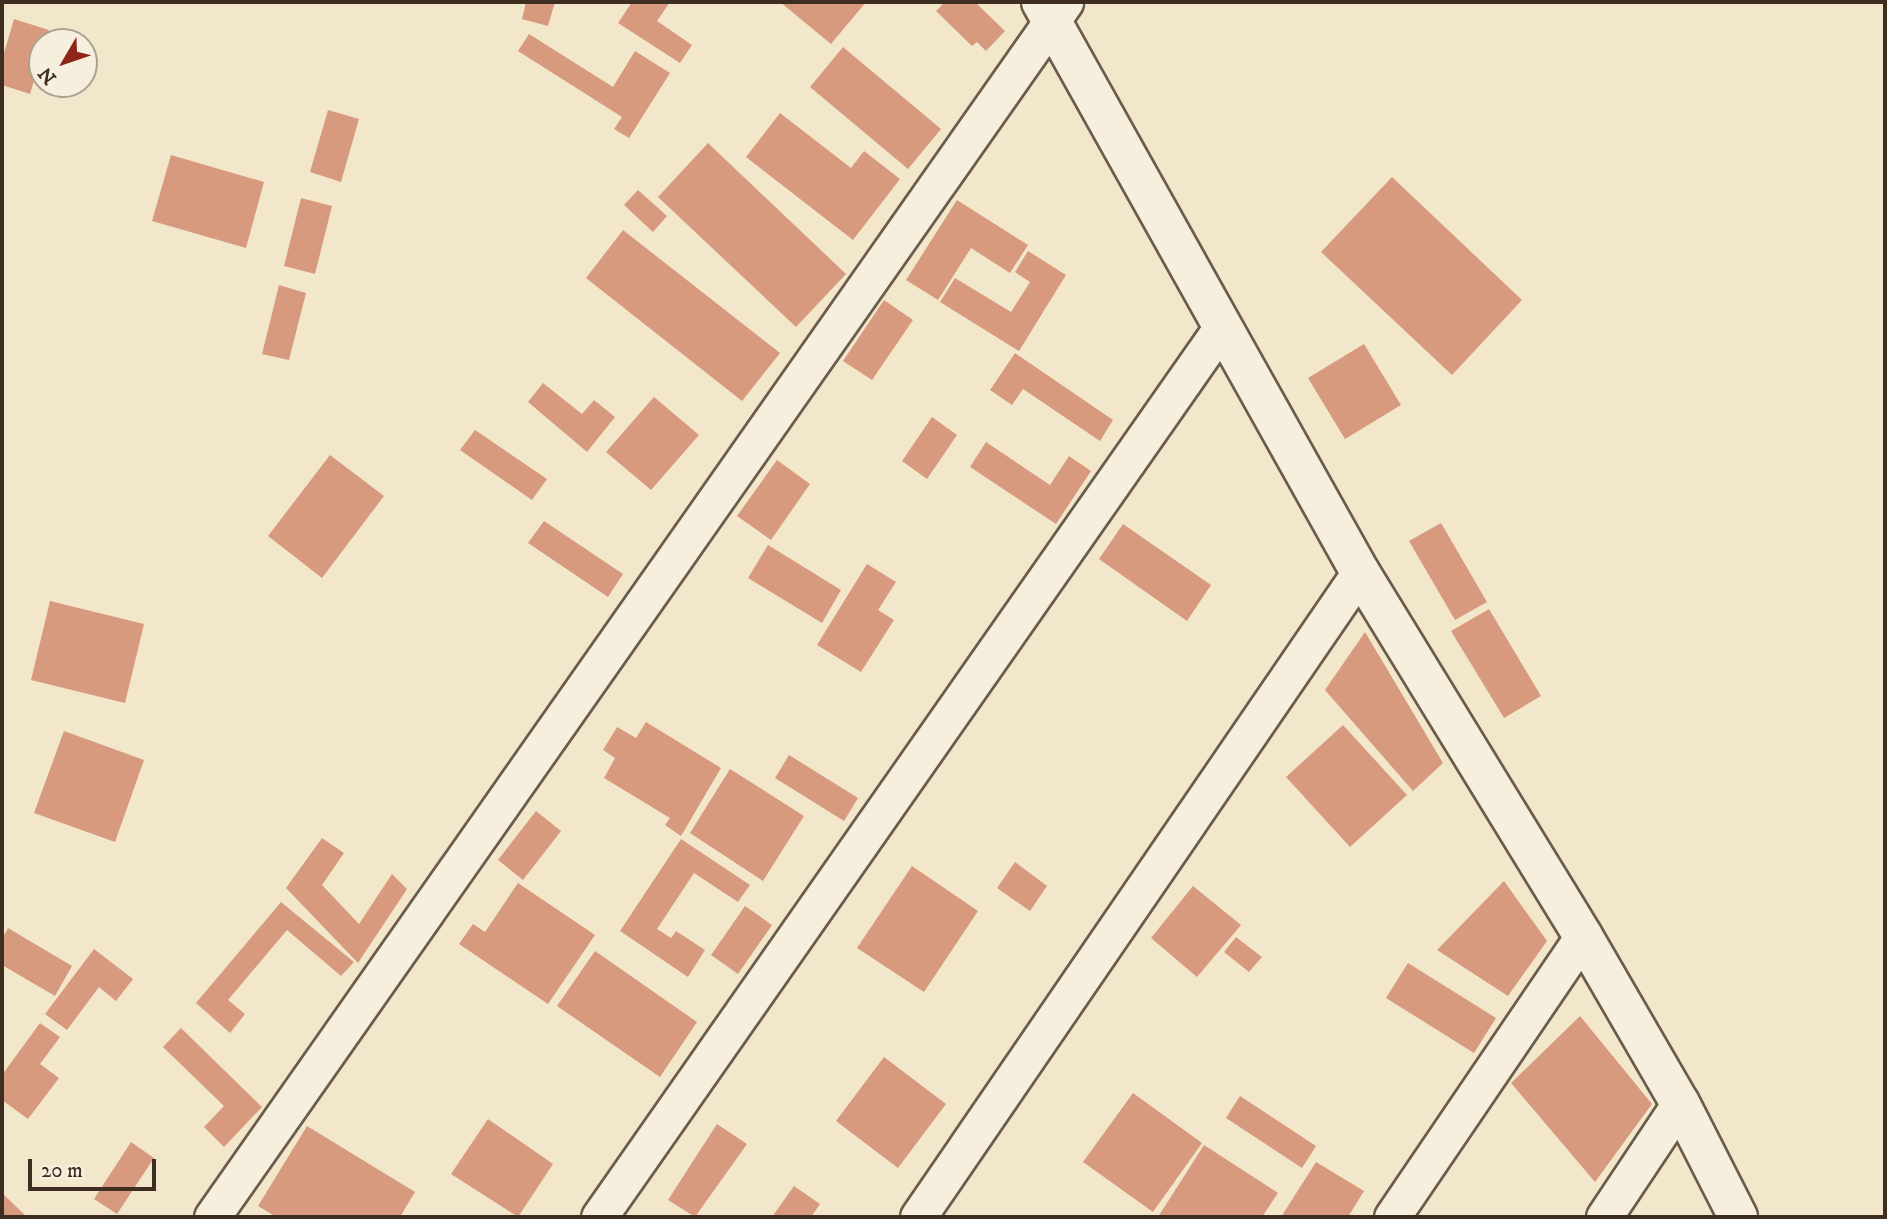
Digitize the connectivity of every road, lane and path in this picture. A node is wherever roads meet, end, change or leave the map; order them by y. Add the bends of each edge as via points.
1 (1053, 7) edge
2 (1221, 328) junction
3 (1360, 572) junction
4 (1583, 936) junction
5 (1680, 1103) junction
6 (212, 1217) edge
7 (599, 1217) edge
8 (918, 1217) edge
9 (1392, 1217) edge
10 (1604, 1217) edge
11 (1738, 1217) edge

1 - 2 street
1 - 6 street
2 - 3 street
2 - 7 street
3 - 4 street
3 - 8 street
4 - 5 street
4 - 9 street
5 - 10 street
5 - 11 street

